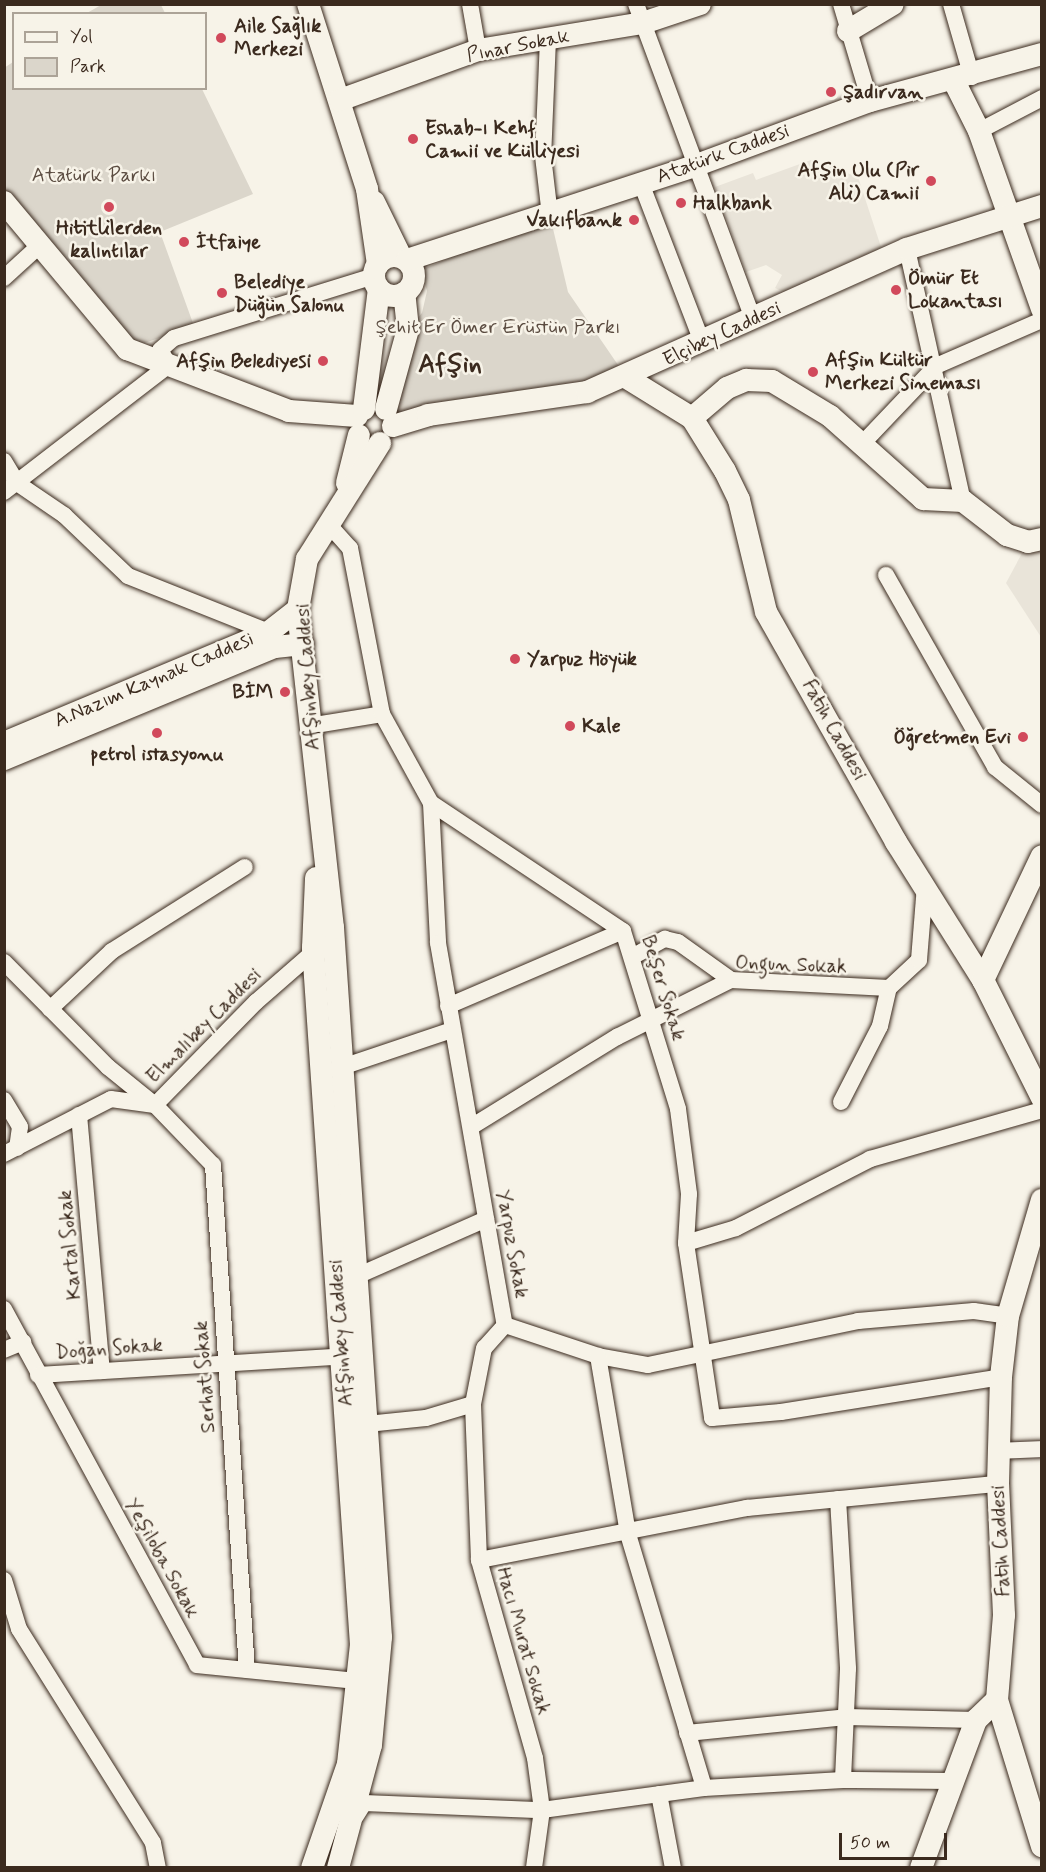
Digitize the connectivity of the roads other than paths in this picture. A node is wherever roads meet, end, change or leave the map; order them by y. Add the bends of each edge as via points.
1 (308, 4) edge
2 (470, 4) edge
3 (700, 4) edge
4 (841, 4) edge
5 (893, 4) edge
6 (951, 4) edge
7 (639, 14) edge
8 (848, 31) junction
9 (548, 39) junction
10 (478, 50) junction
11 (1041, 54) edge
12 (963, 79) junction
13 (1041, 98) edge
14 (340, 100) junction
15 (870, 101) junction
16 (979, 131) junction
17 (694, 166) junction
18 (641, 183) junction
19 (367, 189) junction
20 (4, 202) edge
21 (1041, 206) edge
22 (550, 216) junction
23 (1009, 217) junction
24 (40, 245) junction
25 (907, 249) junction
26 (404, 258) junction
27 (377, 276) junction
28 (4, 278) edge
29 (404, 293) junction
30 (1041, 309) edge
31 (753, 319) junction
32 (1041, 320) edge
33 (702, 342) junction
34 (170, 365) junction
35 (936, 366) junction
36 (627, 378) junction
37 (693, 418) junction
38 (373, 423) junction
39 (862, 444) junction
40 (4, 461) edge
41 (11, 487) edge
42 (963, 501) junction
43 (330, 526) junction
44 (1041, 539) edge
45 (886, 575) dead end
46 (298, 609) junction
47 (269, 632) junction
48 (303, 644) junction
49 (382, 714) junction
50 (309, 726) junction
51 (4, 743) edge
52 (4, 759) edge
53 (431, 803) junction
54 (1041, 805) edge
55 (1041, 856) edge
56 (245, 867) dead end
57 (925, 886) junction
58 (623, 931) junction
59 (324, 947) junction
60 (632, 957) junction
61 (4, 962) edge
62 (730, 980) junction
63 (983, 980) junction
64 (889, 988) junction
65 (448, 1006) junction
66 (50, 1009) junction
67 (651, 1022) junction
68 (452, 1030) junction
69 (108, 1067) junction
70 (342, 1067) junction
71 (1041, 1098) edge
72 (111, 1099) junction
73 (4, 1100) edge
74 (842, 1102) dead end
75 (155, 1105) junction
76 (1041, 1110) edge
77 (79, 1115) junction
78 (471, 1127) junction
79 (11, 1151) edge
80 (1041, 1200) edge
81 (486, 1219) junction
82 (686, 1243) junction
83 (357, 1276) junction
84 (4, 1309) edge
85 (1008, 1316) junction
86 (505, 1325) junction
87 (22, 1342) junction
88 (4, 1350) edge
89 (699, 1352) junction
90 (353, 1356) junction
91 (598, 1356) junction
92 (224, 1362) junction
93 (102, 1371) junction
94 (38, 1375) junction
95 (1001, 1377) junction
96 (474, 1404) junction
97 (367, 1424) junction
98 (1041, 1449) edge
99 (998, 1451) junction
100 (998, 1484) junction
101 (838, 1499) junction
102 (628, 1534) junction
103 (479, 1560) junction
104 (4, 1580) edge
105 (247, 1670) junction
106 (369, 1682) junction
107 (997, 1700) junction
108 (846, 1717) junction
109 (976, 1720) junction
110 (687, 1733) junction
111 (843, 1780) junction
112 (951, 1781) junction
113 (704, 1788) junction
114 (659, 1794) junction
115 (542, 1810) junction
116 (356, 1816) junction
117 (1041, 1846) edge
118 (158, 1868) edge
119 (312, 1868) edge
120 (339, 1868) edge
121 (534, 1868) edge
122 (673, 1868) edge
123 (921, 1868) edge

1 - 14 street
2 - 10 street
3 - 7 street, Pınar Sokak
4 - 8 street
5 - 8 street
6 - 12 street
7 - 9 street, Pınar Sokak
7 - 17 street
8 - 15 street
9 - 10 street, Pınar Sokak
9 - 22 street via 543,156
10 - 14 street, Pınar Sokak
11 - 12 street, Atatürk Caddesi
12 - 15 street, Atatürk Caddesi
12 - 16 street
13 - 16 street
14 - 19 street
15 - 17 street, Atatürk Caddesi
16 - 23 street
17 - 18 street, Atatürk Caddesi
17 - 31 street
18 - 22 street, Atatürk Caddesi
18 - 33 street
19 - 26 street
19 - 27 street
20 - 24 street
21 - 23 street, Elçibey Caddesi
22 - 26 street, Atatürk Caddesi
23 - 25 street, Elçibey Caddesi
23 - 30 street
24 - 28 street
24 - 34 street via 127,349
25 - 31 street, Elçibey Caddesi
25 - 35 street
26 - 27 street, Atatürk Caddesi
26 - 29 street via 414,277
27 - 29 street via 390,296
27 - 34 street via 174,338 160,350
27 - 38 street
29 - 38 street via 408,329
31 - 33 street, Elçibey Caddesi
32 - 35 street
33 - 36 street, Elçibey Caddesi
34 - 38 street via 289,411
34 - 41 street
35 - 39 street
35 - 42 street
36 - 37 street, Fatih Caddesi
36 - 38 street, Elçibey Caddesi via 587,392
37 - 39 street via 727,388 746,380 772,381 830,416
37 - 57 street, Fatih Caddesi via 739,500 766,612
38 - 43 street, Afşinbey Caddesi
39 - 42 street via 923,499
40 - 41 street
41 - 47 street via 64,514 128,576
42 - 44 street via 1007,535 1028,542
43 - 46 street, Afşinbey Caddesi via 306,559
43 - 49 street, Beşer Sokak via 350,548
45 - 54 street via 995,767
46 - 47 street, A.Nazım Kaynak Caddesi
46 - 48 street, Afşinbey Caddesi
47 - 51 street, A.Nazım Kaynak Caddesi
48 - 50 street, Afşinbey Caddesi
48 - 52 street, A.Nazım Kaynak Caddesi via 275,646
49 - 50 street
49 - 53 street, Beşer Sokak
50 - 59 street, Afşinbey Caddesi via 319,793
53 - 58 street, Beşer Sokak
53 - 65 street, Yarpuz Sokak via 430,881
55 - 63 street
56 - 66 street via 112,951
57 - 63 street, Fatih Caddesi
57 - 64 street via 919,960
58 - 60 street, Beşer Sokak
58 - 65 street
59 - 70 street, Afşinbey Caddesi
59 - 75 street, Elmalıbey Caddesi
59 - 90 street, Afşinbey Caddesi
60 - 62 street via 665,939 678,942
60 - 67 street, Beşer Sokak
61 - 66 street, Elmalıbey Caddesi
62 - 64 street, Ongun Sokak
62 - 67 street, Ongun Sokak
63 - 71 street, Fatih Caddesi
64 - 74 street via 880,1026
65 - 68 street, Yarpuz Sokak
66 - 69 street, Elmalıbey Caddesi
67 - 78 street, Ongun Sokak
67 - 82 street, Beşer Sokak via 678,1109 689,1194
68 - 70 street
68 - 78 street, Yarpuz Sokak
69 - 72 street
69 - 75 street, Elmalıbey Caddesi
70 - 83 street, Afşinbey Caddesi
72 - 75 street
72 - 77 street
73 - 79 street via 20,1127
75 - 92 street, Serhat Sokak via 213,1165
76 - 82 street via 870,1159 736,1228
77 - 79 street
77 - 93 street, Kartal Sokak
78 - 81 street, Yarpuz Sokak
80 - 85 street, Fatih Caddesi
81 - 83 street
81 - 86 street, Yarpuz Sokak
82 - 89 street, Beşer Sokak
83 - 90 street, Afşinbey Caddesi
84 - 87 street, Yeşiloba Sokak
85 - 89 street, Yarpuz Sokak via 974,1311 858,1321
85 - 95 street, Fatih Caddesi
86 - 91 street, Yarpuz Sokak
86 - 96 street, Hacı Murat Sokak via 484,1348
87 - 88 street
87 - 94 street, Yeşiloba Sokak
89 - 91 street, Yarpuz Sokak via 648,1365
89 - 95 street, Beşer Sokak via 712,1418 781,1412
90 - 92 street, Doğan Sokak
90 - 97 street, Afşinbey Caddesi
90 - 106 street, Afşinbey Caddesi
91 - 102 street
92 - 93 street, Doğan Sokak
92 - 105 street, Serhat Sokak
93 - 94 street, Doğan Sokak
94 - 105 street, Yeşiloba Sokak via 197,1665
95 - 99 street, Fatih Caddesi
96 - 97 street via 426,1418
96 - 103 street, Hacı Murat Sokak
97 - 106 street, Afşinbey Caddesi
98 - 99 street
99 - 100 street, Fatih Caddesi
100 - 101 street
100 - 107 street, Fatih Caddesi via 1003,1638
101 - 102 street via 747,1508
101 - 108 street via 847,1609
102 - 103 street
102 - 110 street
103 - 115 street, Hacı Murat Sokak via 535,1758
104 - 118 street via 19,1629 153,1843
105 - 106 street, Yeşiloba Sokak
106 - 116 street, Afşinbey Caddesi
106 - 119 street, Afşinbey Caddesi via 348,1764
107 - 109 street
107 - 117 street
108 - 109 street
108 - 110 street
108 - 111 street
109 - 112 street
110 - 113 street
111 - 112 street
111 - 113 street
112 - 123 street
113 - 114 street
114 - 115 street
114 - 122 street
115 - 116 street via 364,1803
115 - 121 street, Hacı Murat Sokak
116 - 120 street, Afşinbey Caddesi

